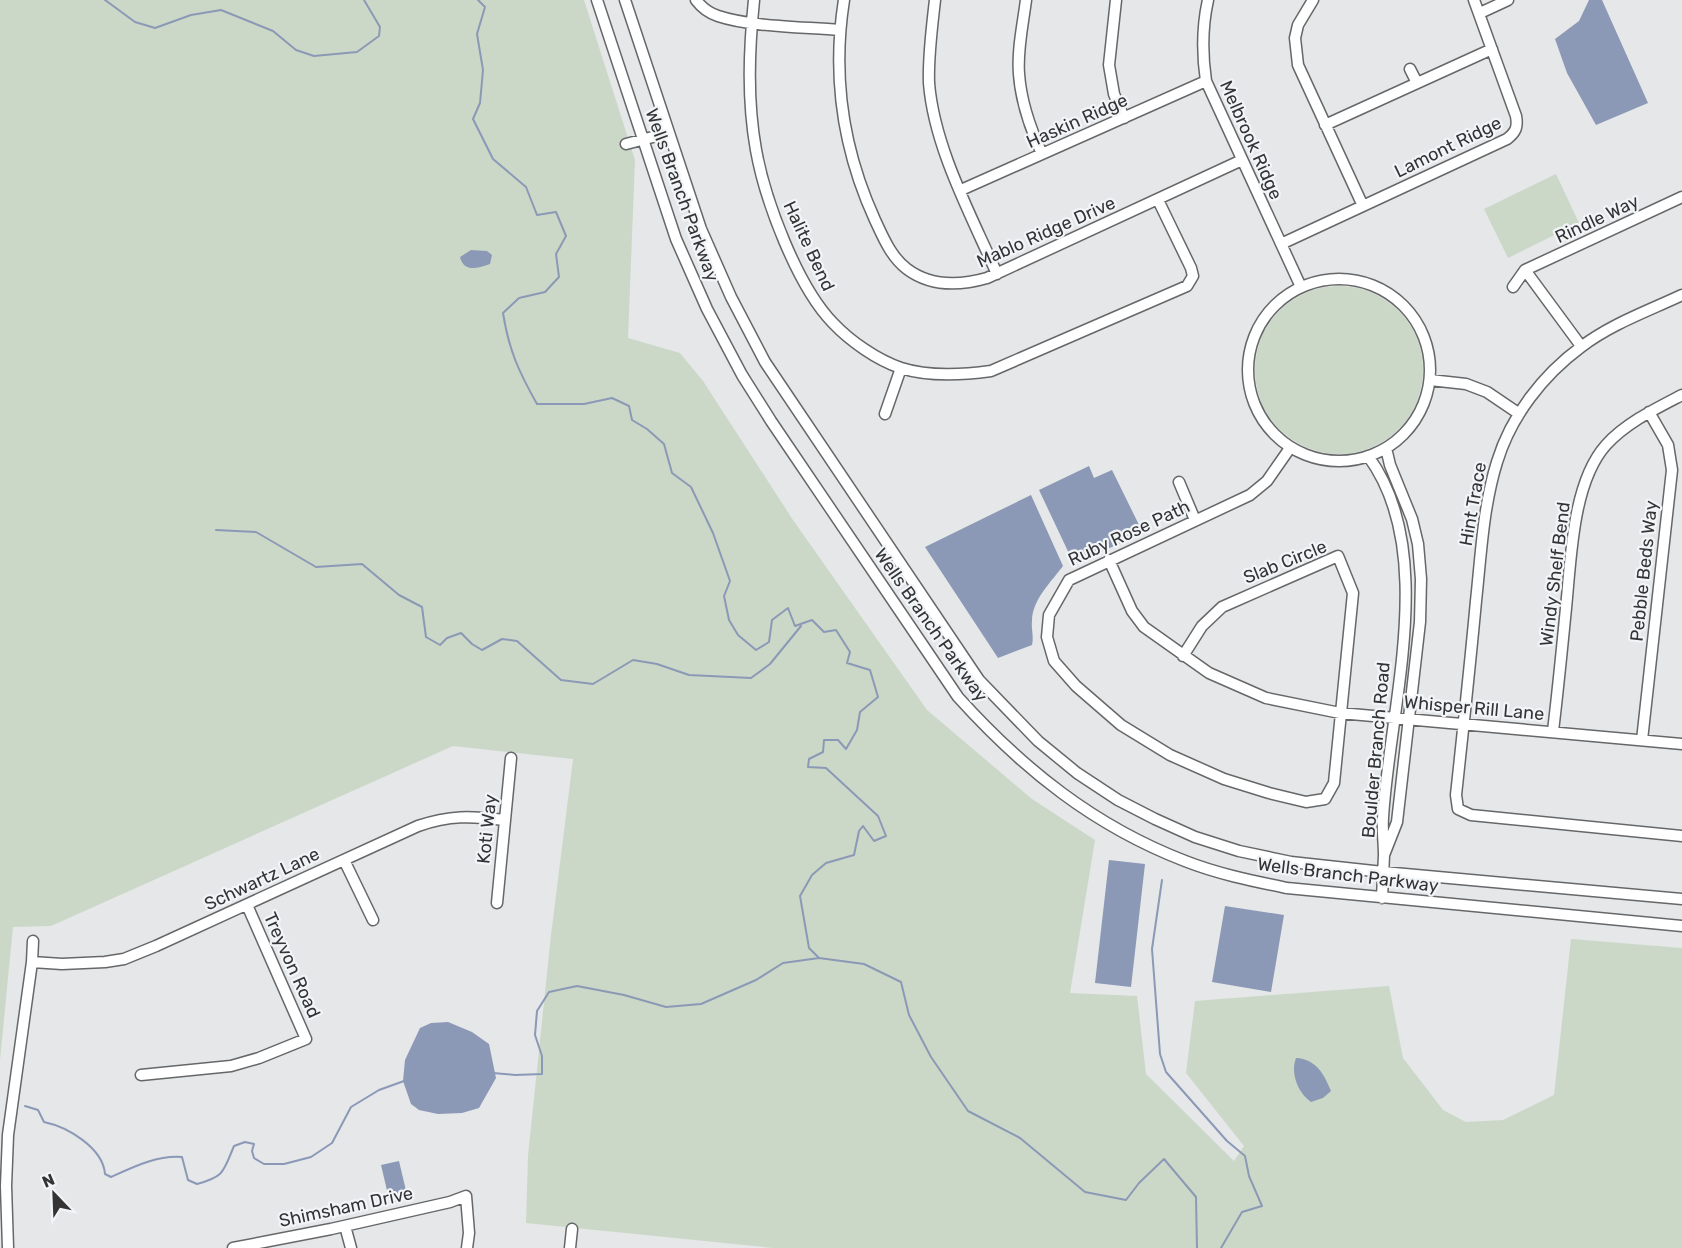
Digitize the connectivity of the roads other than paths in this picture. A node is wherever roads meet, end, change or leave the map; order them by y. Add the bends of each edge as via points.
1 (597, 0) edge
2 (625, 0) edge
3 (696, 0) edge
4 (754, 0) edge
5 (844, 0) edge
6 (935, 0) edge
7 (1026, 0) edge
8 (1116, 0) edge
9 (1208, 0) edge
10 (1312, 0) edge
11 (1474, 0) edge
12 (1508, 0) edge
13 (1480, 13) junction
14 (752, 22) junction
15 (839, 30) junction
16 (1492, 48) junction
17 (1410, 69) dead end
18 (1206, 81) junction
19 (1417, 83) junction
20 (1124, 118) junction
21 (1325, 125) junction
22 (668, 133) junction
23 (643, 140) junction
24 (626, 144) dead end
25 (1042, 154) junction
26 (1242, 160) junction
27 (961, 190) junction
28 (1682, 197) edge
29 (1158, 200) junction
30 (1363, 206) junction
31 (1281, 244) junction
32 (1525, 270) junction
33 (997, 274) junction
34 (1301, 287) junction
35 (1512, 287) dead end
36 (1682, 295) edge
37 (1581, 346) junction
38 (902, 368) junction
39 (1430, 380) junction
40 (1682, 395) edge
41 (1649, 412) junction
42 (1518, 413) junction
43 (885, 414) dead end
44 (1290, 448) junction
45 (1386, 448) junction
46 (1368, 456) junction
47 (1179, 482) dead end
48 (1195, 520) junction
49 (1109, 560) junction
50 (1183, 656) junction
51 (1340, 713) junction
52 (1394, 719) junction
53 (1409, 720) junction
54 (1464, 725) junction
55 (1553, 731) junction
56 (1642, 740) junction
57 (1682, 744) edge
58 (511, 758) dead end
59 (504, 820) junction
60 (1682, 836) edge
61 (1384, 855) junction
62 (345, 860) junction
63 (1383, 872) junction
64 (1382, 898) junction
65 (1682, 899) edge
66 (497, 903) dead end
67 (247, 904) junction
68 (373, 920) dead end
69 (1682, 926) edge
70 (33, 942) dead end
71 (32, 962) junction
72 (141, 1075) dead end
73 (345, 1226) junction
74 (572, 1229) dead end
75 (6, 1246) edge
76 (233, 1248) edge
77 (351, 1248) edge
78 (467, 1248) edge
79 (570, 1248) edge

1 - 23 street, Wells Branch Parkway
2 - 22 street, Wells Branch Parkway
3 - 14 street via 717,16
4 - 14 street, Halite Bend
5 - 15 street, Mablo Ridge Drive
6 - 27 street via 931,96 946,160
7 - 25 street via 1019,72 1022,100
8 - 20 street via 1110,73
9 - 18 street, Melbrook Ridge via 1202,57
10 - 21 street via 1298,25 1296,53 1300,71
11 - 13 street, Lamont Ridge
12 - 13 street
13 - 16 street, Lamont Ridge
14 - 15 street
14 - 38 street, Halite Bend via 750,83 756,151 770,202 793,259 814,299 833,324 863,347
15 - 33 street, Mablo Ridge Drive via 839,84 848,146 858,181 889,248 908,269 932,281 963,284
16 - 19 street
16 - 30 street, Lamont Ridge via 1516,116 1514,134
17 - 19 street
18 - 20 street, Haskin Ridge
18 - 26 street, Melbrook Ridge
19 - 21 street
20 - 25 street, Haskin Ridge
21 - 30 street
22 - 23 street
22 - 63 street, Wells Branch Parkway via 701,229 765,362 941,626 1006,710 1077,773 1118,800 1195,837 1291,862
23 - 24 street
23 - 64 street, Wells Branch Parkway via 676,239 742,375 958,697 987,729 1061,794 1105,823 1186,862 1287,888
25 - 27 street, Haskin Ridge
26 - 29 street, Mablo Ridge Drive
26 - 31 street, Melbrook Ridge
27 - 33 street
28 - 32 street, Rindle Way
29 - 33 street, Mablo Ridge Drive
29 - 38 street, Halite Bend via 1191,268 1193,276 1187,286 991,371 964,375
30 - 31 street, Lamont Ridge
31 - 34 street, Melbrook Ridge
32 - 35 street
32 - 37 street
34 - 39 street via 1334,279 1350,280 1367,283 1396,299 1425,340
34 - 44 street via 1266,315 1252,342 1247,372 1259,415
36 - 37 street, Hint Trace
37 - 42 street, Hint Trace
38 - 43 street
39 - 42 street via 1466,384 1487,392
39 - 45 street via 1416,418
40 - 41 street, Windy Shelf Bend
41 - 55 street, Windy Shelf Bend via 1605,446 1581,497
41 - 56 street, Pebble Beds Way via 1668,445 1672,470
42 - 54 street, Hint Trace via 1497,461 1483,532
44 - 46 street via 1320,459
44 - 48 street, Ruby Rose Path via 1267,481 1250,495
45 - 46 street
45 - 53 street, Boulder Branch Road via 1413,519 1421,579
46 - 52 street, Boulder Branch Road via 1386,488 1404,549 1405,622
47 - 48 street
48 - 49 street, Ruby Rose Path
49 - 50 street, Whisper Rill Lane via 1137,619
49 - 51 street, Ruby Rose Path via 1069,580 1049,615 1047,638 1054,661 1122,725 1170,755 1224,779 1305,802 1325,799 1334,783
50 - 51 street, Whisper Rill Lane via 1209,673 1266,698
50 - 51 street, Slab Circle via 1202,626 1222,607 1338,556 1353,593
51 - 52 street, Whisper Rill Lane
52 - 53 street, Whisper Rill Lane
52 - 61 street, Boulder Branch Road via 1383,820
53 - 54 street, Whisper Rill Lane
53 - 61 street, Boulder Branch Road via 1397,822
54 - 55 street, Whisper Rill Lane
54 - 60 street, Hint Trace via 1458,809 1471,815
55 - 56 street, Whisper Rill Lane
56 - 57 street, Whisper Rill Lane
58 - 59 street, Koti Way
59 - 62 street, Schwartz Lane via 461,816 434,820
59 - 66 street, Koti Way
61 - 63 street
62 - 67 street, Schwartz Lane
62 - 68 street
63 - 64 street
63 - 65 street, Wells Branch Parkway
64 - 69 street, Wells Branch Parkway
67 - 71 street, Schwartz Lane via 124,959 81,964
67 - 72 street, Treyvon Road via 306,1039 231,1066
70 - 71 street
71 - 75 street via 8,1135
73 - 76 street, Shimsham Drive
73 - 77 street
73 - 78 street, Shimsham Drive via 466,1196
74 - 79 street

